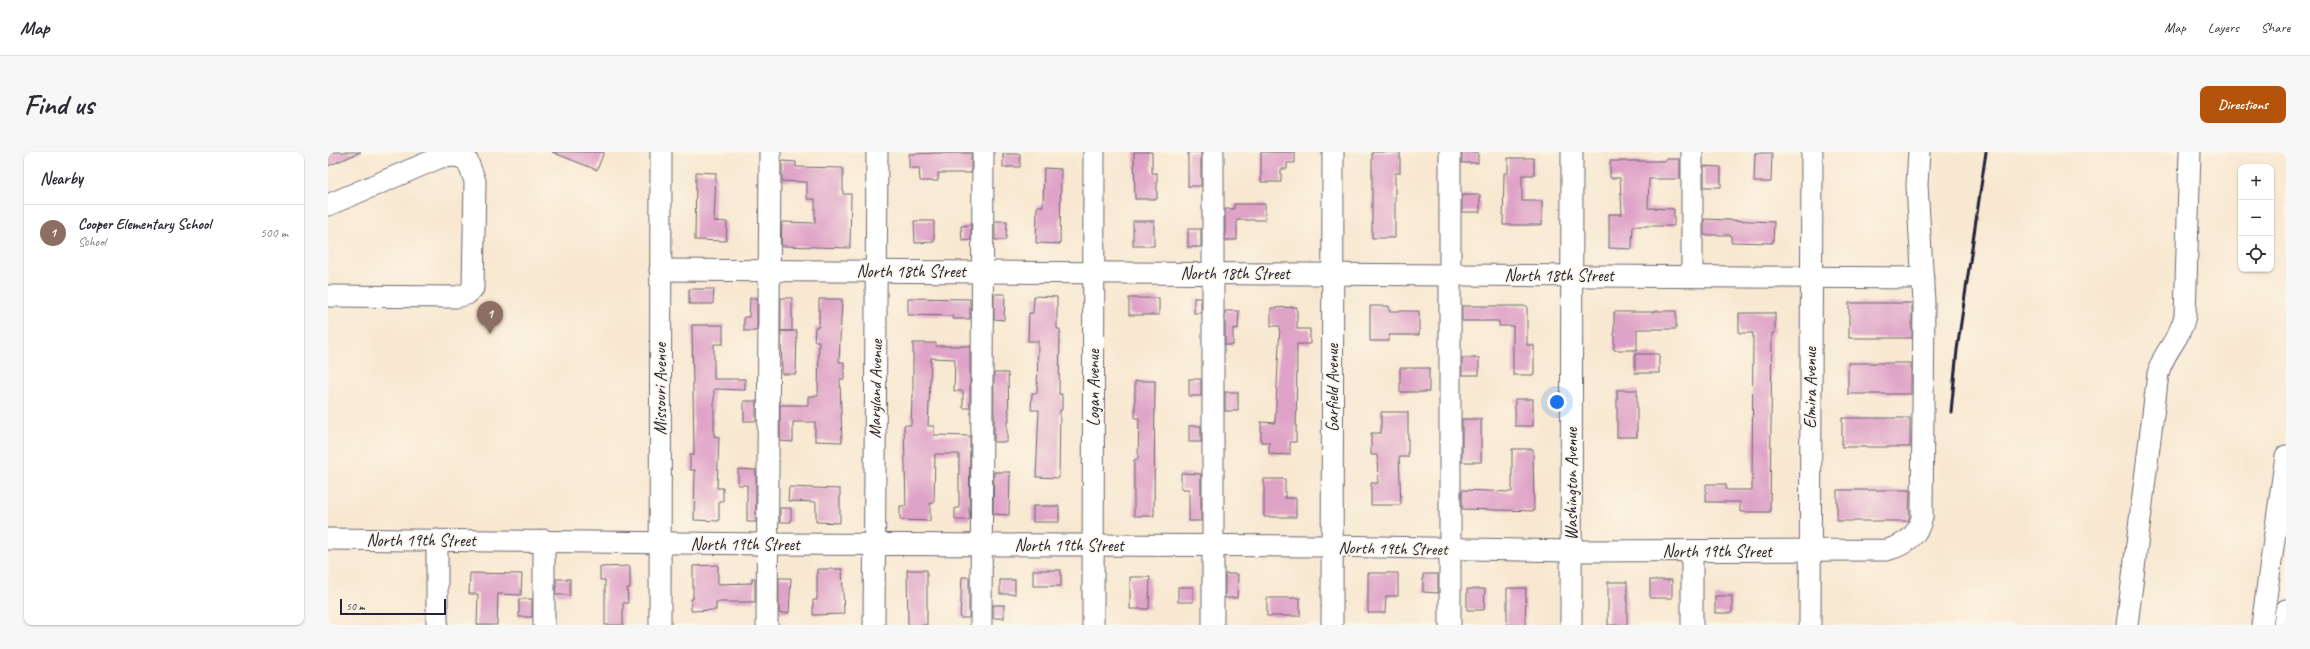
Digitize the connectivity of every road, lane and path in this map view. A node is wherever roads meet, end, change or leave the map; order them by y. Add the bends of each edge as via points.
1 (661, 152) edge
2 (770, 152) edge
3 (877, 152) edge
4 (983, 152) edge
5 (1094, 152) edge
6 (1213, 152) edge
7 (1333, 152) edge
8 (1450, 152) edge
9 (1572, 152) edge
10 (1692, 152) edge
11 (1812, 152) edge
12 (1919, 152) edge
13 (2190, 152) edge
14 (328, 205) edge
15 (660, 270) junction
16 (768, 270) junction
17 (876, 271) junction
18 (981, 271) junction
19 (1092, 272) junction
20 (1212, 273) junction
21 (1332, 274) junction
22 (1450, 274) junction
23 (1571, 275) junction
24 (1692, 276) junction
25 (1810, 276) junction
26 (1923, 278) junction
27 (328, 296) edge
28 (2286, 456) edge
29 (328, 540) edge
30 (437, 540) junction
31 (544, 540) junction
32 (661, 544) junction
33 (767, 544) junction
34 (874, 545) junction
35 (982, 545) junction
36 (1093, 546) junction
37 (1214, 546) junction
38 (1332, 546) junction
39 (1450, 549) junction
40 (1571, 551) junction
41 (1692, 551) junction
42 (1810, 551) junction
43 (2286, 610) edge
44 (437, 625) edge
45 (544, 625) edge
46 (660, 625) edge
47 (767, 625) edge
48 (874, 625) edge
49 (981, 625) edge
50 (1093, 625) edge
51 (1213, 625) edge
52 (1332, 625) edge
53 (1450, 625) edge
54 (1571, 625) edge
55 (1692, 625) edge
56 (1810, 625) edge
57 (2127, 625) edge
58 (2262, 625) edge
59 (2284, 625) edge

1 - 15 street, Missouri Avenue
2 - 16 street
3 - 17 street, Maryland Avenue
4 - 18 street
5 - 19 street, Logan Avenue
6 - 20 street
7 - 21 street, Garfield Avenue
8 - 22 street
9 - 23 street, Washington Avenue
10 - 24 street
11 - 25 street, Elmira Avenue
12 - 26 street, North 19th Street via 1917,185
13 - 57 street via 2185,316 2180,335 2161,362 2158,374
14 - 27 street via 441,157 456,156 467,160 475,181 473,288 467,294 456,297
15 - 16 street, North 18th Street
15 - 32 street, Missouri Avenue
16 - 17 street, North 18th Street
16 - 33 street
17 - 18 street, North 18th Street
17 - 34 street, Maryland Avenue
18 - 19 street, North 18th Street
18 - 35 street
19 - 20 street, North 18th Street
19 - 36 street, Logan Avenue
20 - 21 street, North 18th Street
20 - 37 street
21 - 22 street, North 18th Street
21 - 38 street, Garfield Avenue
22 - 23 street, North 18th Street
22 - 39 street
23 - 24 street, North 18th Street
23 - 40 street, Washington Avenue
24 - 25 street, North 18th Street
25 - 26 street, North 18th Street
25 - 42 street, Elmira Avenue
26 - 42 street, North 19th Street via 1920,525 1910,540 1887,550
28 - 58 street
29 - 30 street, North 19th Street
30 - 31 street, North 19th Street
30 - 44 street
31 - 32 street, North 19th Street
31 - 45 street
32 - 33 street, North 19th Street
32 - 46 street, Missouri Avenue
33 - 34 street, North 19th Street
33 - 47 street
34 - 35 street, North 19th Street
34 - 48 street, Maryland Avenue
35 - 36 street, North 19th Street
35 - 49 street
36 - 37 street, North 19th Street
36 - 50 street, Logan Avenue
37 - 38 street, North 19th Street
37 - 51 street
38 - 39 street, North 19th Street
38 - 52 street, Garfield Avenue
39 - 40 street, North 19th Street
39 - 53 street
40 - 41 street, North 19th Street
40 - 54 street, Washington Avenue
41 - 42 street, North 19th Street
41 - 55 street
42 - 56 street, Elmira Avenue
43 - 59 street

